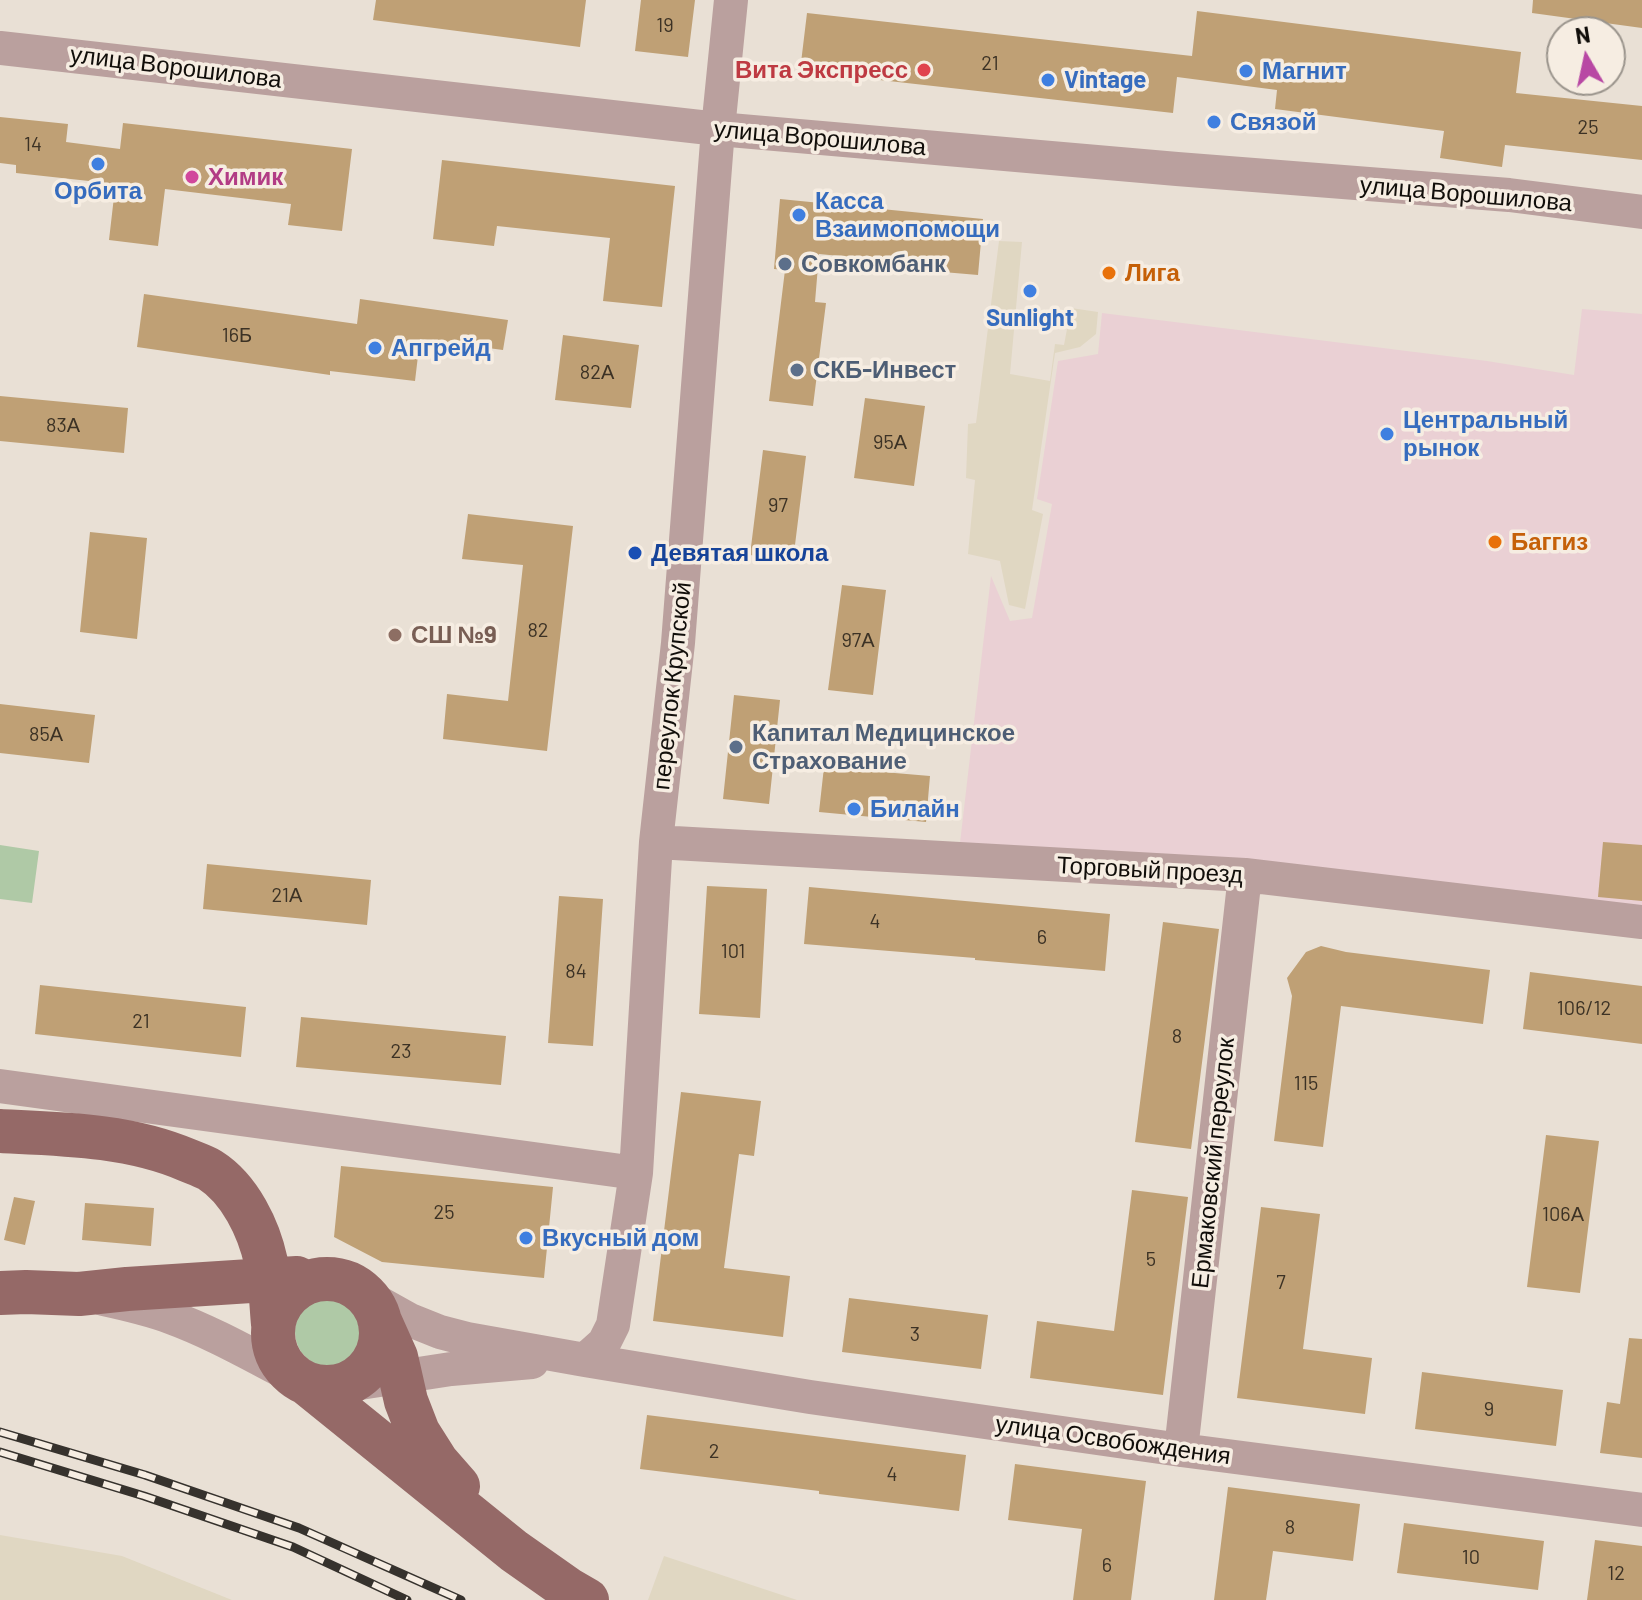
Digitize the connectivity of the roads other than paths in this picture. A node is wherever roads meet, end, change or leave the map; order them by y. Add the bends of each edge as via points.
1 (731, 0) edge
2 (0, 48) edge
3 (718, 129) junction
4 (1642, 212) edge
5 (656, 842) junction
6 (1245, 875) junction
7 (1642, 922) edge
8 (0, 1086) edge
9 (0, 1131) edge
10 (636, 1173) junction
11 (323, 1278) junction
12 (269, 1280) junction
13 (0, 1293) edge
14 (79, 1294) junction
15 (373, 1307) junction
16 (273, 1324) junction
17 (585, 1360) junction
18 (400, 1378) junction
19 (312, 1383) junction
20 (1181, 1450) junction
21 (1642, 1510) edge
22 (514, 1551) junction
23 (587, 1600) edge

1 - 3 street, переулок Крупской
2 - 3 street, улица Ворошилова
3 - 4 street, улица Ворошилова via 1524,197
3 - 5 street, переулок Крупской via 678,643
5 - 6 street, Торговый проезд
5 - 10 street, переулок Крупской
6 - 7 street, Торговый проезд
6 - 20 street, Ермаковский переулок
8 - 10 street
9 - 12 main road via 124,1141 169,1152 209,1170 238,1198 251,1220
10 - 17 street, переулок Крупской via 613,1325 604,1343
11 - 12 main road
11 - 15 main road via 347,1282
11 - 16 main road via 290,1292
12 - 14 main road
12 - 16 main road
13 - 14 main road
14 - 19 street via 172,1317
15 - 17 street via 467,1339
15 - 18 main road
15 - 19 main road via 380,1345 368,1368 347,1383
16 - 19 main road via 281,1363
17 - 18 street via 467,1367
17 - 20 street, улица Освобождения
18 - 19 street
18 - 22 main road via 411,1415 437,1462
19 - 22 main road
20 - 21 street, улица Освобождения
22 - 23 main road

